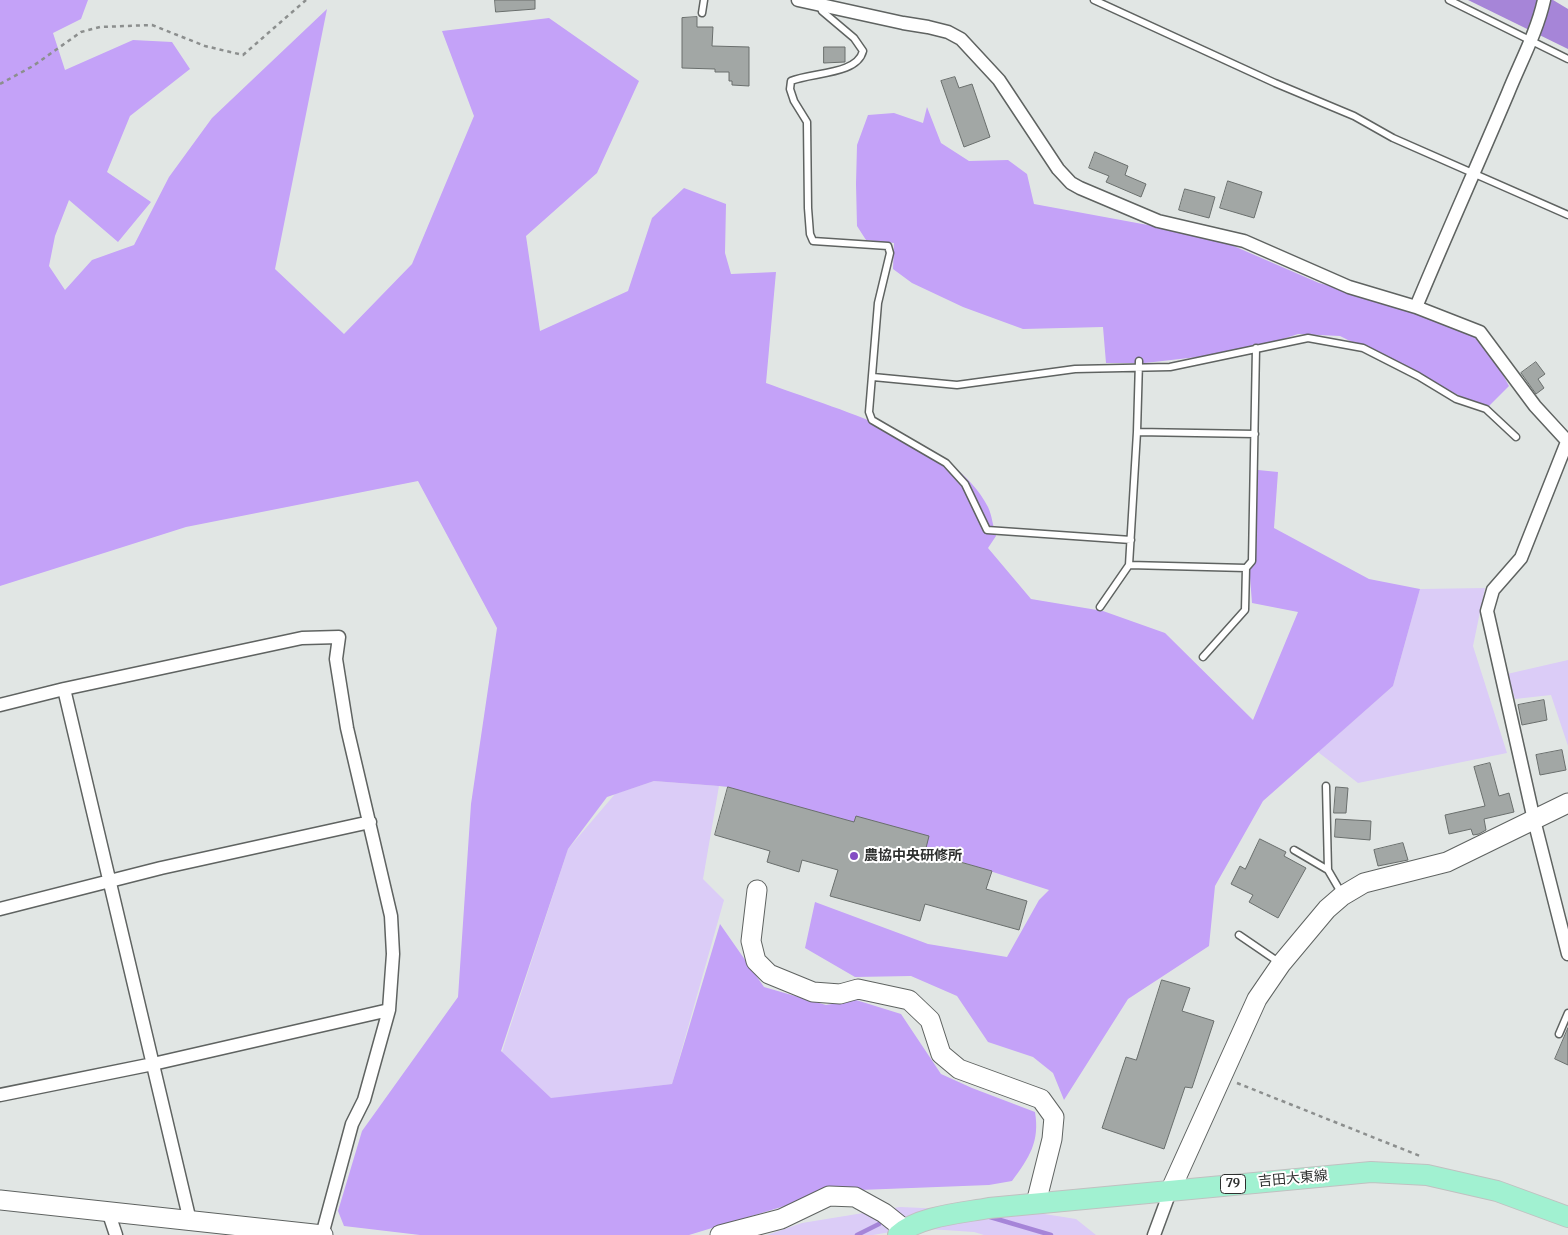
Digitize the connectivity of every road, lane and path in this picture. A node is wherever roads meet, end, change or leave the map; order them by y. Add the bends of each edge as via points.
1 (306, 0) edge
2 (704, 0) edge
3 (798, 0) edge
4 (1094, 0) edge
5 (1449, 0) edge
6 (1543, 2) edge
7 (820, 5) junction
8 (702, 13) dead end
9 (1531, 37) junction
10 (1568, 59) edge
11 (0, 84) edge
12 (1475, 172) junction
13 (1568, 215) edge
14 (1416, 307) junction
15 (1256, 348) junction
16 (1139, 364) junction
17 (873, 376) junction
18 (1137, 432) junction
19 (1255, 434) junction
20 (1516, 437) dead end
21 (1568, 442) edge
22 (1130, 540) junction
23 (1129, 565) junction
24 (1246, 568) junction
25 (1100, 607) dead end
26 (1203, 657) dead end
27 (64, 689) junction
28 (0, 705) edge
29 (1326, 786) dead end
30 (1568, 804) edge
31 (1534, 820) junction
32 (370, 822) junction
33 (1294, 850) dead end
34 (1328, 870) junction
35 (110, 882) junction
36 (757, 890) dead end
37 (1342, 896) junction
38 (0, 909) edge
39 (1239, 935) dead end
40 (1568, 954) edge
41 (1281, 964) junction
42 (389, 1010) junction
43 (1568, 1013) edge
44 (1558, 1034) dead end
45 (153, 1064) junction
46 (1222, 1076) junction
47 (0, 1095) edge
48 (1423, 1158) dead end
49 (1171, 1189) junction
50 (0, 1200) edge
51 (1036, 1203) junction
52 (108, 1211) junction
53 (1568, 1217) edge
54 (190, 1221) junction
55 (901, 1232) edge
56 (116, 1235) edge
57 (322, 1235) edge
58 (720, 1235) edge
59 (1154, 1235) edge

1 - 11 path via 243,55 205,46 152,25 100,28 82,32
2 - 8 lane
3 - 7 street
4 - 12 lane via 1354,116 1393,138
5 - 9 lane
6 - 9 street
7 - 14 street via 928,26 961,39 999,80 1058,169 1080,188 1158,221 1244,240 1349,287
7 - 17 lane via 822,11 854,38 863,51 862,57 852,66 791,80 794,101 807,122 810,234 813,241 820,243 857,242 888,246 890,253 878,303
9 - 10 lane
9 - 12 street
12 - 13 lane
12 - 14 street
14 - 21 street via 1480,332 1534,406
15 - 16 lane via 1170,367
15 - 19 lane
15 - 20 lane via 1308,338 1363,348 1456,399 1486,409
16 - 17 lane via 957,385
16 - 18 lane
17 - 22 lane via 869,412 872,420 946,463 965,484 987,530
18 - 19 lane
18 - 22 lane
19 - 24 lane via 1252,561
21 - 31 street via 1521,558 1493,590 1487,611
22 - 23 lane
23 - 24 lane
23 - 25 lane
24 - 26 lane via 1245,610
27 - 28 street
27 - 32 street via 302,638 339,637 336,659 345,715
27 - 35 street
29 - 34 lane
30 - 31 street
31 - 37 street via 1447,862 1364,883
31 - 40 street
32 - 35 street
32 - 42 street via 392,916
33 - 34 lane
34 - 37 lane
35 - 38 street
35 - 45 street
36 - 51 street via 750,941 756,961 770,974 813,992 840,994 858,989 909,1000 930,1020 941,1054 959,1068 1041,1098 1054,1116 1052,1139
37 - 41 street
39 - 41 lane
41 - 46 street via 1257,999
42 - 45 street
42 - 57 street via 364,1100 352,1124
43 - 44 lane
45 - 47 street
45 - 54 street
46 - 48 path
46 - 49 street
49 - 51 main road, 吉田大東線 / 79
49 - 53 main road, 吉田大東線 / 79 via 1371,1172 1427,1175 1497,1191
49 - 59 street
50 - 52 street
51 - 55 main road, 吉田大東線 / 79 via 942,1216
52 - 54 street
52 - 56 street
54 - 57 street
55 - 58 street via 884,1213 855,1197 829,1196 782,1219

